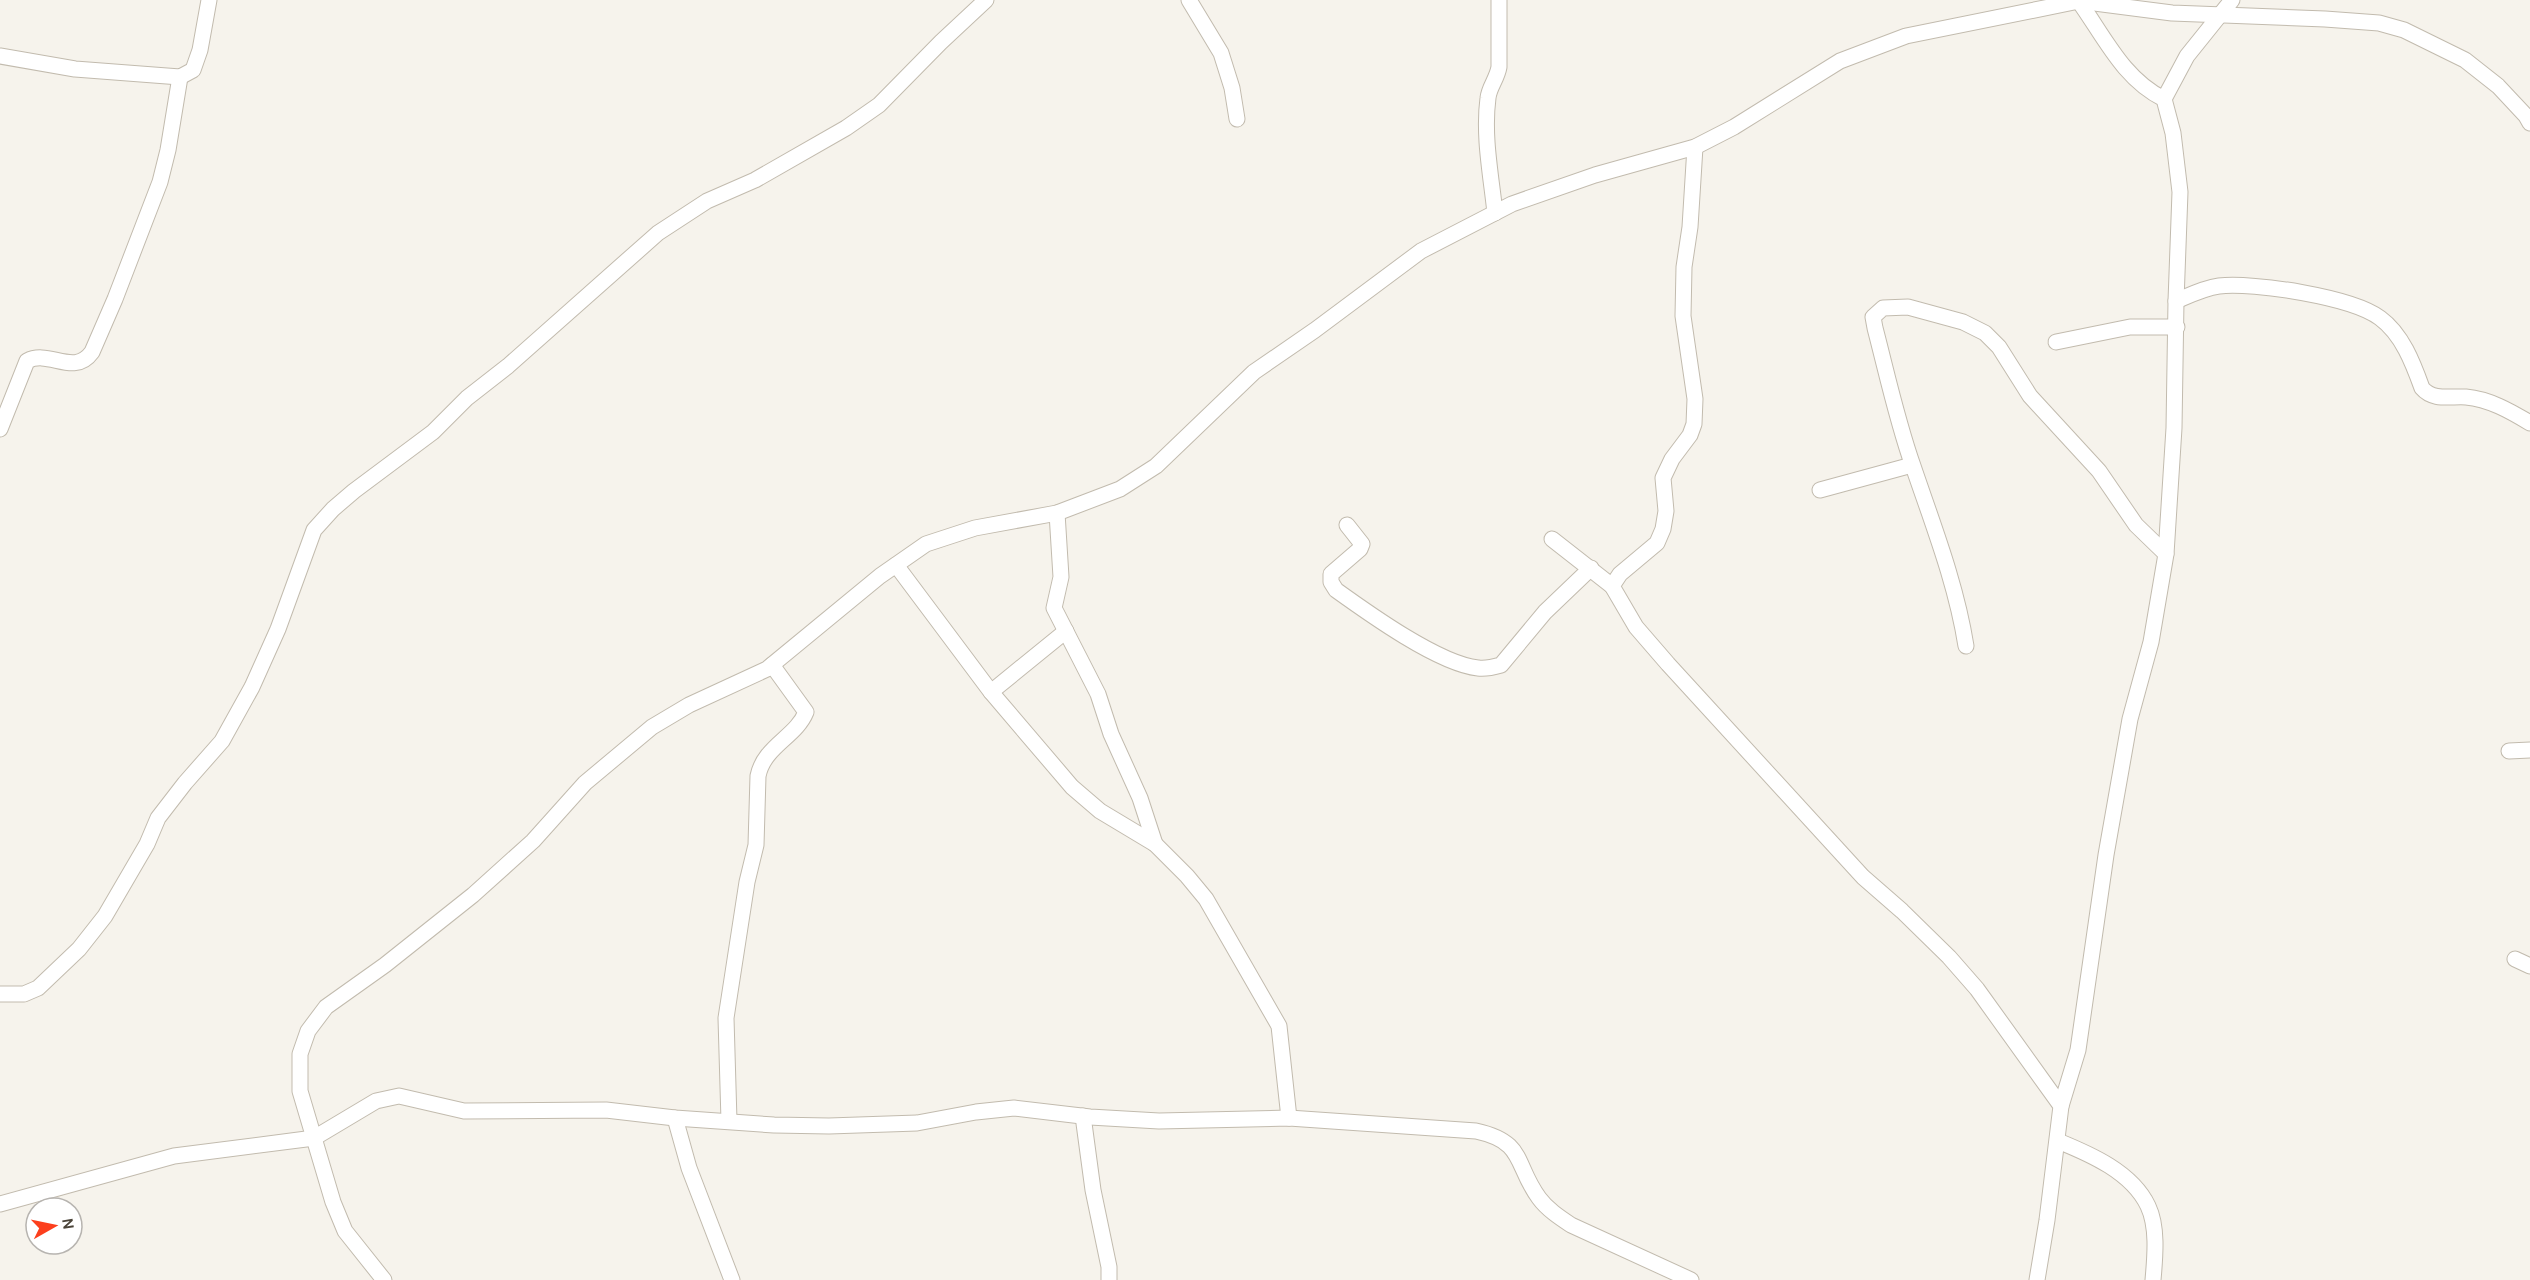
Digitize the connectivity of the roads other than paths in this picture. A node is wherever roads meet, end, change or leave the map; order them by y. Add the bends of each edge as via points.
1 (209, 0) edge
2 (986, 0) edge
3 (1189, 0) edge
4 (1500, 0) edge
5 (2232, 0) edge
6 (2079, 1) edge
7 (2219, 16) junction
8 (0, 56) edge
9 (180, 77) junction
10 (2164, 99) junction
11 (1237, 119) dead end
12 (2530, 123) edge
13 (1695, 147) junction
14 (1495, 213) junction
15 (2176, 301) junction
16 (2177, 327) junction
17 (2056, 342) dead end
18 (2530, 423) edge
19 (0, 429) edge
20 (1912, 465) junction
21 (1820, 490) dead end
22 (1057, 513) junction
23 (1347, 525) dead end
24 (1552, 539) dead end
25 (2166, 554) junction
26 (896, 565) junction
27 (1591, 568) junction
28 (1612, 586) junction
29 (1066, 632) junction
30 (1966, 646) dead end
31 (772, 665) junction
32 (991, 692) junction
33 (2530, 750) edge
34 (2509, 751) dead end
35 (1155, 844) junction
36 (2515, 959) dead end
37 (2530, 966) edge
38 (0, 994) edge
39 (2061, 1106) junction
40 (1083, 1116) junction
41 (675, 1118) junction
42 (1289, 1118) junction
43 (729, 1121) junction
44 (314, 1138) junction
45 (2058, 1141) junction
46 (0, 1204) edge
47 (384, 1280) edge
48 (732, 1280) edge
49 (1109, 1280) edge
50 (1691, 1280) edge
51 (2037, 1280) edge
52 (2153, 1280) edge

1 - 9 street via 193,70
2 - 38 street via 879,105 846,128 755,180 707,201 658,233 433,432 333,509 314,530 278,629 222,741 158,818 105,916 79,950 38,988 24,994
3 - 11 street via 1228,70
4 - 14 street via 1499,67 1490,90 1486,129
5 - 7 street
6 - 7 street
6 - 10 street via 2127,73
6 - 13 street via 1906,36 1840,61
7 - 10 street via 2187,56
7 - 12 street via 2379,23 2404,30 2465,60 2498,86
8 - 9 street via 75,69
9 - 19 street via 160,182 92,352 77,364 36,358 27,361
10 - 15 street via 2173,133 2180,192
13 - 14 street via 1595,175
13 - 28 street via 1683,316 1695,399 1694,424 1664,478 1666,511 1657,543 1620,574
14 - 22 street via 1421,251 1254,372 1156,466 1120,489
15 - 16 street
15 - 18 street via 2203,289 2244,286 2286,290 2362,309 2380,318 2401,341 2427,393 2495,404
16 - 17 street via 2130,327
16 - 25 street
20 - 21 street
20 - 25 street via 1875,328 1873,317 1883,308 1908,307 1939,314 1985,333 1999,347 2030,396 2099,471 2136,525
20 - 30 street via 1944,555
22 - 26 street via 950,536 926,544
22 - 29 street via 1061,577 1054,604
23 - 27 street via 1362,544 1331,574 1336,590 1436,652 1478,668 1501,665 1545,612
24 - 27 street
25 - 39 street via 2151,642 2130,719 2078,1050
26 - 31 street
26 - 32 street
27 - 28 street
28 - 39 street via 1636,627 1668,664 1863,877 1902,911 1977,989
29 - 32 street
29 - 35 street via 1098,694
31 - 43 street via 806,712 772,749 758,776 756,845 726,1018
31 - 44 street via 682,708 652,727 585,783 533,840 473,895 326,1006 308,1031 300,1054 300,1091
32 - 35 street via 1072,787 1100,811
33 - 34 street
35 - 42 street via 1206,899 1274,1014 1283,1047
36 - 37 street
39 - 45 street
40 - 42 street via 1159,1121
40 - 43 street via 1014,1108 917,1123 876,1125
40 - 49 street
41 - 43 street
41 - 44 street via 606,1110 464,1111 399,1096 376,1101
41 - 48 street
42 - 50 street via 1476,1131 1501,1138 1517,1154 1538,1198 1570,1225
44 - 46 street via 174,1156
44 - 47 street via 345,1231
45 - 51 street
45 - 52 street via 2099,1158 2148,1205 2153,1226

